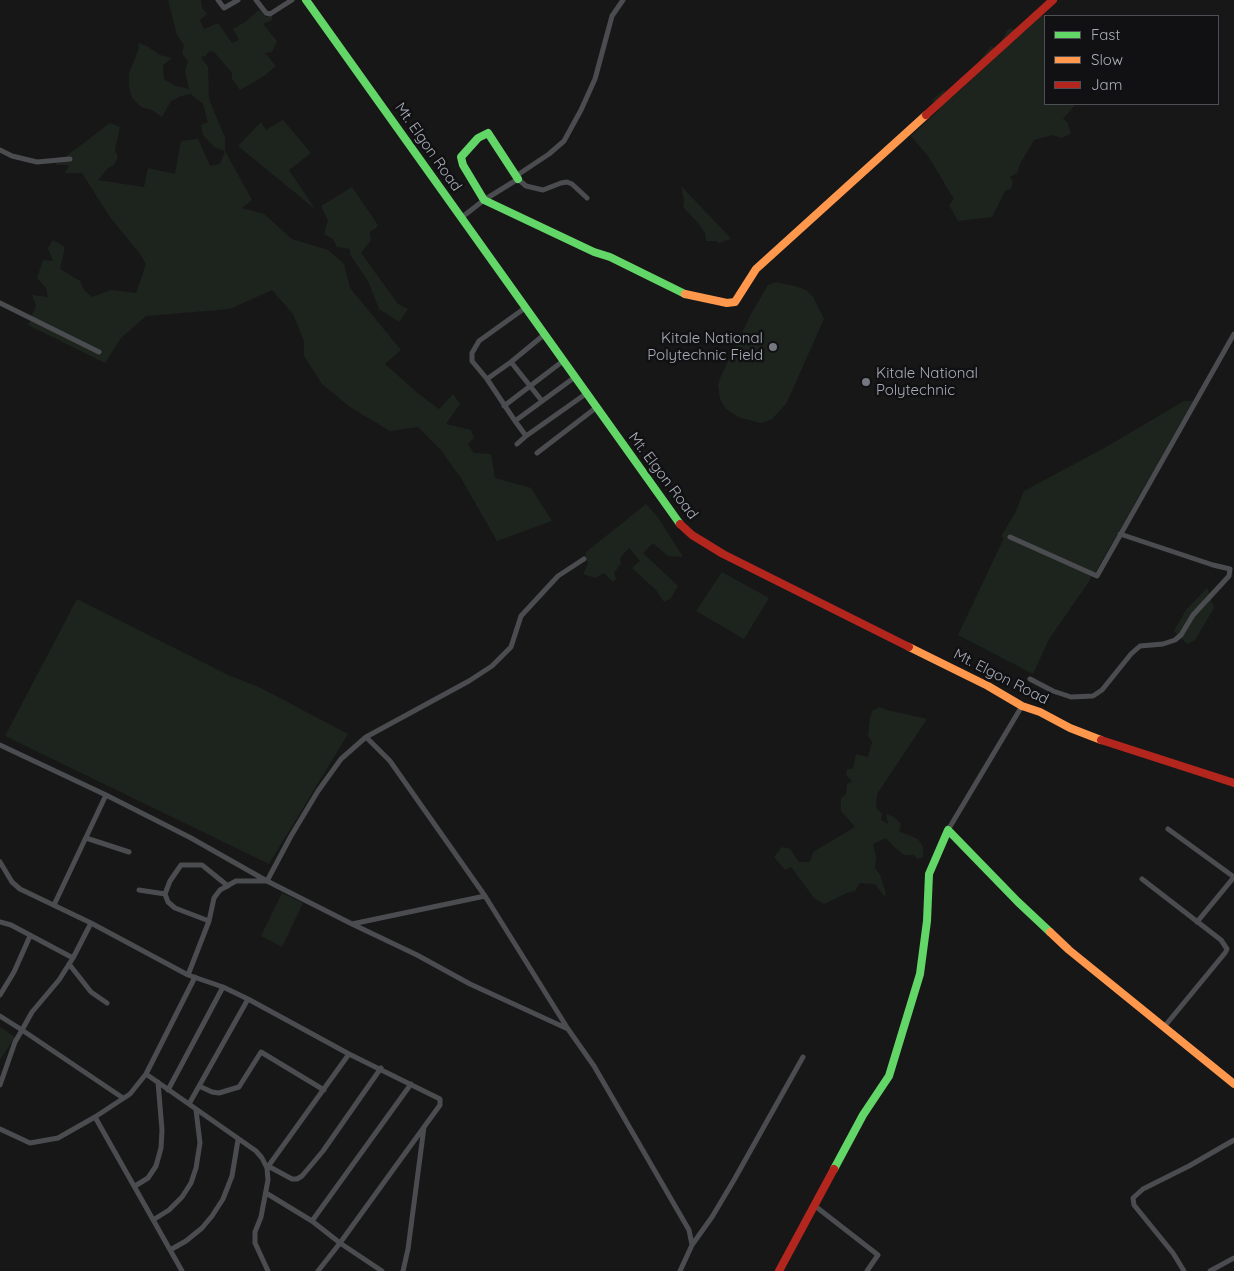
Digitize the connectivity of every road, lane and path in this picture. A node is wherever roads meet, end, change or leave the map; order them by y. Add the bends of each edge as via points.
1 (218, 0) edge
2 (238, 0) edge
3 (256, 0) edge
4 (292, 0) edge
5 (306, 0) edge
6 (623, 0) edge
7 (1054, 0) edge
8 (0, 150) edge
9 (70, 159) dead end
10 (517, 178) junction
11 (587, 198) dead end
12 (484, 200) junction
13 (461, 219) junction
14 (0, 303) edge
15 (525, 308) junction
16 (545, 334) junction
17 (1234, 334) edge
18 (99, 352) dead end
19 (511, 362) junction
20 (564, 362) junction
21 (575, 377) junction
22 (487, 379) junction
23 (530, 386) junction
24 (588, 394) junction
25 (542, 401) junction
26 (504, 406) junction
27 (597, 407) junction
28 (515, 421) junction
29 (526, 436) junction
30 (517, 444) dead end
31 (537, 452) dead end
32 (1120, 534) junction
33 (1010, 537) dead end
34 (584, 559) dead end
35 (1030, 679) dead end
36 (1022, 706) junction
37 (366, 738) junction
38 (0, 744) edge
39 (1234, 783) edge
40 (106, 795) junction
41 (1168, 829) dead end
42 (948, 830) junction
43 (86, 838) junction
44 (129, 852) dead end
45 (0, 862) edge
46 (1234, 877) edge
47 (1142, 879) dead end
48 (267, 881) junction
49 (228, 886) junction
50 (139, 890) dead end
51 (165, 894) junction
52 (485, 896) junction
53 (54, 905) junction
54 (209, 921) junction
55 (0, 922) edge
56 (1197, 922) junction
57 (92, 923) junction
58 (352, 924) junction
59 (30, 936) junction
60 (73, 958) junction
61 (69, 964) junction
62 (188, 975) junction
63 (195, 977) junction
64 (223, 987) junction
65 (0, 995) edge
66 (248, 998) junction
67 (107, 1003) dead end
68 (0, 1016) edge
69 (1164, 1027) junction
70 (568, 1029) junction
71 (22, 1030) junction
72 (350, 1054) junction
73 (803, 1056) dead end
74 (380, 1068) junction
75 (146, 1074) junction
76 (158, 1082) junction
77 (411, 1084) junction
78 (1234, 1084) edge
79 (0, 1085) edge
80 (199, 1086) junction
81 (168, 1090) junction
82 (324, 1090) junction
83 (123, 1098) junction
84 (189, 1104) junction
85 (196, 1110) junction
86 (95, 1117) junction
87 (424, 1126) junction
88 (0, 1129) edge
89 (238, 1140) junction
90 (1234, 1140) edge
91 (268, 1167) junction
92 (135, 1186) junction
93 (266, 1193) junction
94 (814, 1206) junction
95 (153, 1220) junction
96 (312, 1221) junction
97 (340, 1243) junction
98 (692, 1245) junction
99 (170, 1250) junction
100 (1234, 1258) edge
101 (182, 1271) edge
102 (268, 1271) edge
103 (318, 1271) edge
104 (382, 1271) edge
105 (403, 1271) edge
106 (680, 1271) edge
107 (779, 1271) edge
108 (867, 1271) edge
109 (1184, 1271) edge
110 (1210, 1271) edge

1 - 2 street via 224,8
3 - 4 street via 270,14
5 - 13 street, Mt. Elgon Road
6 - 10 street via 612,16 595,78 564,141
7 - 12 street via 756,269 734,302 690,296
8 - 9 street via 37,162
10 - 11 street via 526,186 543,190 567,182
10 - 12 street
10 - 12 street via 488,133 482,135 461,157 461,161
12 - 13 street
13 - 15 street, Mt. Elgon Road
14 - 18 street
15 - 16 street, Mt. Elgon Road
15 - 22 street via 479,341 474,349 472,361
16 - 19 street
16 - 20 street, Mt. Elgon Road
17 - 32 street
19 - 22 street
19 - 23 street
20 - 21 street, Mt. Elgon Road
20 - 23 street
21 - 24 street, Mt. Elgon Road
21 - 25 street
22 - 26 street
23 - 25 street
23 - 26 street
24 - 27 street, Mt. Elgon Road
24 - 29 street
25 - 28 street
26 - 28 street
27 - 31 street
27 - 36 street, Mt. Elgon Road via 679,523 692,535 723,554
28 - 29 street
29 - 30 street
32 - 33 street via 1097,576
32 - 35 street via 1230,569 1229,576 1192,615 1181,635 1163,644 1140,646 1093,696 1071,697 1053,692
34 - 37 street via 558,576 521,616 510,647 492,666
36 - 39 street, Mt. Elgon Road via 1094,738
36 - 42 street
37 - 48 street via 342,759 318,791
37 - 52 street via 390,761
38 - 40 street
40 - 43 street
40 - 48 street
41 - 46 street
42 - 69 street via 1069,950
42 - 94 street via 929,874 920,974 889,1076 863,1115
43 - 44 street
43 - 53 street
45 - 53 street via 20,889
46 - 56 street
47 - 56 street
48 - 49 street via 236,881
48 - 58 street
49 - 51 street via 202,865 180,865
49 - 54 street via 214,898
50 - 51 street
51 - 54 street via 175,908
52 - 58 street
52 - 70 street
53 - 57 street
54 - 62 street
55 - 59 street
56 - 69 street via 1221,940 1227,949
57 - 60 street
57 - 62 street
58 - 70 street
59 - 60 street
59 - 65 street
60 - 61 street
61 - 67 street via 91,992
61 - 71 street
62 - 63 street
63 - 64 street
63 - 75 street
64 - 66 street
64 - 81 street
66 - 72 street
66 - 80 street
68 - 71 street
69 - 78 street
70 - 98 street via 594,1066 689,1230
71 - 79 street
71 - 83 street
72 - 74 street
72 - 82 street
73 - 98 street via 734,1180
74 - 77 street
74 - 91 street via 323,1151 300,1178 292,1179
75 - 76 street
75 - 83 street
76 - 81 street
76 - 92 street via 161,1148 156,1166 148,1178
77 - 87 street via 441,1101
77 - 96 street
80 - 82 street via 219,1093 239,1087 261,1052
80 - 84 street
81 - 84 street
82 - 91 street
83 - 86 street
84 - 85 street
85 - 89 street
85 - 95 street via 200,1143 191,1183 182,1197
86 - 88 street via 58,1138 39,1142 30,1143
86 - 92 street
87 - 97 street
87 - 105 street
89 - 91 street via 256,1152
89 - 99 street via 232,1176 223,1200 202,1228
90 - 109 street via 1143,1189 1133,1198 1134,1205 1173,1252
91 - 93 street
92 - 95 street
93 - 96 street
93 - 102 street via 255,1243
94 - 107 street
94 - 108 street via 878,1255
95 - 99 street
96 - 97 street
97 - 103 street
97 - 104 street
98 - 106 street
99 - 101 street
100 - 110 street

